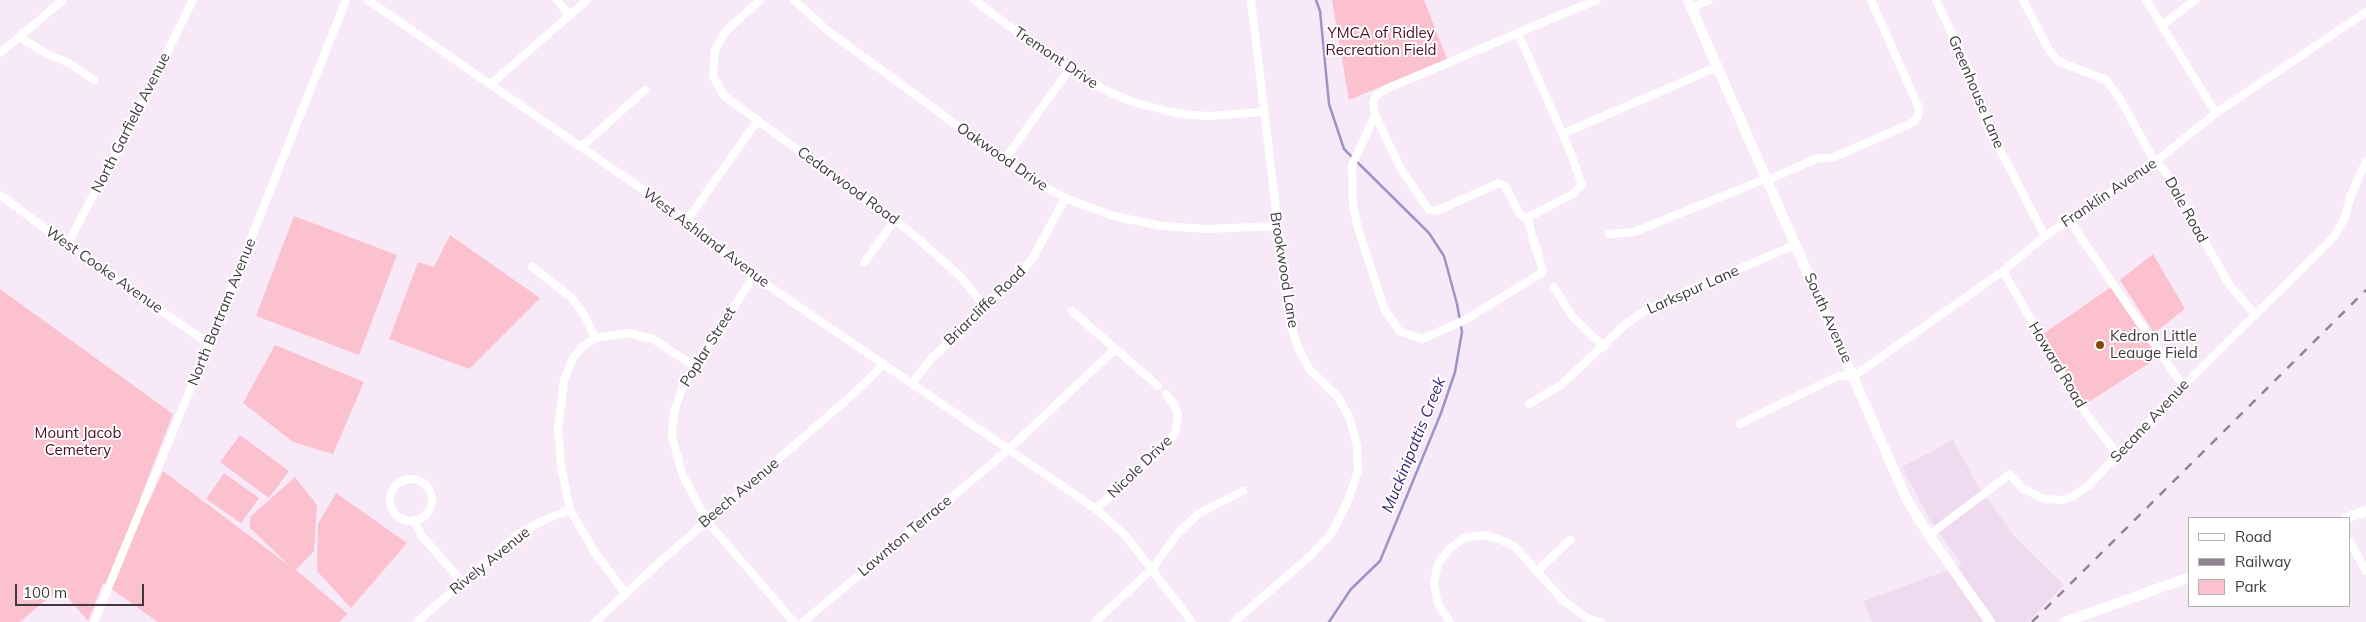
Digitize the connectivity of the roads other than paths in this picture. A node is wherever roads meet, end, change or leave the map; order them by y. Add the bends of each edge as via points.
1 (63, 0) edge
2 (193, 0) edge
3 (346, 0) edge
4 (368, 0) edge
5 (558, 0) edge
6 (587, 0) edge
7 (760, 0) edge
8 (794, 0) edge
9 (974, 0) edge
10 (1251, 0) edge
11 (1597, 0) edge
12 (1709, 0) edge
13 (1870, 0) edge
14 (1936, 0) edge
15 (2023, 0) edge
16 (2146, 0) edge
17 (2195, 0) edge
18 (1690, 4) edge
19 (2366, 12) edge
20 (570, 16) junction
21 (2161, 26) junction
22 (1518, 33) junction
23 (19, 37) junction
24 (0, 53) edge
25 (1717, 67) junction
26 (1069, 70) junction
27 (94, 80) dead end
28 (491, 84) junction
29 (645, 90) dead end
30 (1263, 112) junction
31 (2216, 113) junction
32 (1375, 115) junction
33 (758, 120) junction
34 (1562, 134) junction
35 (581, 147) junction
36 (1004, 160) junction
37 (2366, 161) edge
38 (2155, 162) junction
39 (1766, 180) junction
40 (0, 195) edge
41 (1064, 198) junction
42 (1527, 218) junction
43 (687, 220) junction
44 (895, 220) junction
45 (2069, 220) junction
46 (1276, 226) junction
47 (1609, 234) dead end
48 (2045, 236) junction
49 (66, 245) junction
50 (1795, 245) junction
51 (864, 262) dead end
52 (532, 267) dead end
53 (2003, 271) junction
54 (754, 276) junction
55 (1554, 287) dead end
56 (985, 307) junction
57 (1072, 311) dead end
58 (2255, 314) junction
59 (595, 338) junction
60 (210, 344) junction
61 (1604, 347) junction
62 (1114, 350) junction
63 (884, 364) junction
64 (694, 366) junction
65 (1854, 376) junction
66 (912, 383) junction
67 (1158, 386) dead end
68 (2183, 386) junction
69 (1166, 394) dead end
70 (1529, 404) dead end
71 (1740, 424) dead end
72 (1008, 450) junction
73 (2118, 455) junction
74 (1243, 491) dead end
75 (1096, 509) junction
76 (570, 510) junction
77 (2366, 512) edge
78 (2349, 517) edge
79 (414, 520) junction
80 (707, 521) junction
81 (1928, 535) junction
82 (1570, 540) dead end
83 (2351, 544) edge
84 (1152, 569) junction
85 (1537, 571) junction
86 (2366, 571) edge
87 (2188, 578) edge
88 (462, 582) junction
89 (626, 594) junction
90 (94, 622) edge
91 (417, 622) edge
92 (595, 622) edge
93 (794, 622) edge
94 (803, 622) edge
95 (1095, 622) edge
96 (1192, 622) edge
97 (1234, 622) edge
98 (1450, 622) edge
99 (1600, 622) edge
100 (1990, 622) edge
101 (2065, 622) edge

1 - 23 street
2 - 49 street, North Garfield Avenue via 140,108
3 - 60 street, North Bartram Avenue
4 - 28 street, West Ashland Avenue
5 - 20 street
6 - 20 street
7 - 33 street, Cedarwood Road via 719,40 712,68 724,96
8 - 36 street, Oakwood Drive via 827,30
9 - 26 street, Tremont Drive
10 - 30 street, Brookwood Lane
11 - 22 street
12 - 18 street
13 - 39 street via 1919,108 1918,116 1914,122 1832,158 1818,158
14 - 48 street, Greenhouse Lane via 1969,70 1986,123
15 - 38 street, Dale Road via 2050,52 2060,62 2106,80
16 - 21 street
17 - 21 street
18 - 25 street, South Avenue
19 - 31 street, Franklin Avenue
20 - 28 street
21 - 31 street
22 - 32 street via 1386,89 1373,102
22 - 34 street
23 - 24 street
23 - 27 street
25 - 34 street
25 - 39 street, South Avenue
26 - 30 street, Tremont Drive via 1133,102 1171,112 1210,116
26 - 36 street
28 - 35 street, West Ashland Avenue
29 - 35 street
30 - 46 street, Brookwood Lane
31 - 38 street, Franklin Avenue
32 - 42 street via 1401,169 1429,210 1436,211 1499,183 1505,186 1520,215
32 - 42 street via 1352,165 1353,206 1384,308 1399,331 1422,339 1465,320 1543,272
33 - 43 street
33 - 44 street, Cedarwood Road
34 - 42 street via 1582,185 1573,194
35 - 43 street, West Ashland Avenue
36 - 41 street, Oakwood Drive
37 - 58 street, Secane Avenue via 2334,237
38 - 45 street, Franklin Avenue
38 - 58 street, Dale Road via 2164,170 2230,286
39 - 47 street via 1634,232
39 - 50 street, South Avenue
40 - 49 street, West Cooke Avenue
41 - 46 street, Oakwood Drive via 1113,216 1162,226 1207,229
41 - 56 street, Briarcliffe Road via 1032,258
43 - 54 street, West Ashland Avenue
44 - 51 street
44 - 56 street, Cedarwood Road via 960,276
45 - 48 street, Franklin Avenue
45 - 68 street
46 - 97 street, Brookwood Lane via 1289,320 1298,348 1310,370 1338,397 1350,419 1357,446 1358,471 1332,533
48 - 53 street, Franklin Avenue
49 - 60 street, West Cooke Avenue
50 - 61 street, Larkspur Lane via 1658,304 1627,323
50 - 65 street, South Avenue
52 - 59 street via 572,298
53 - 65 street, Franklin Avenue
53 - 73 street, Howard Road via 2081,407
54 - 63 street, West Ashland Avenue
54 - 64 street, Poplar Street
55 - 61 street via 1572,316
56 - 66 street, Briarcliffe Road via 931,359
57 - 62 street
58 - 68 street, Secane Avenue
59 - 64 street via 628,333 653,339
59 - 76 street via 572,358 564,380 558,429
60 - 90 street, North Bartram Avenue
61 - 70 street, Larkspur Lane via 1561,385
62 - 67 street
62 - 72 street, Lawnton Terrace
63 - 66 street, West Ashland Avenue
63 - 80 street, Beech Avenue
64 - 80 street, Poplar Street via 677,399 672,438 683,476
65 - 71 street via 1838,376
65 - 81 street, South Avenue via 1907,500
66 - 72 street, West Ashland Avenue
68 - 73 street, Secane Avenue
69 - 75 street, Nicole Drive via 1178,415 1175,433
72 - 75 street, West Ashland Avenue
72 - 94 street, Lawnton Terrace
73 - 81 street, Secane Avenue via 2089,485 2062,500 2036,496 2022,488 2010,474
74 - 84 street via 1198,514 1179,532
75 - 84 street, West Ashland Avenue via 1126,536
76 - 88 street, Rively Avenue via 531,526
76 - 89 street via 594,551
77 - 78 street
79 - 79 street via 428,512 432,499 428,487 411,479 396,485 390,498 398,516
79 - 88 street via 421,535
80 - 89 street, Beech Avenue
80 - 93 street, Poplar Street
81 - 100 street, South Avenue
82 - 85 street
83 - 86 street
84 - 95 street
84 - 96 street, West Ashland Avenue
85 - 98 street via 1514,546 1499,539 1483,535 1464,538 1450,548 1438,564 1434,583 1438,604
85 - 99 street via 1563,600 1587,618
87 - 101 street
88 - 91 street, Rively Avenue
89 - 92 street, Beech Avenue

